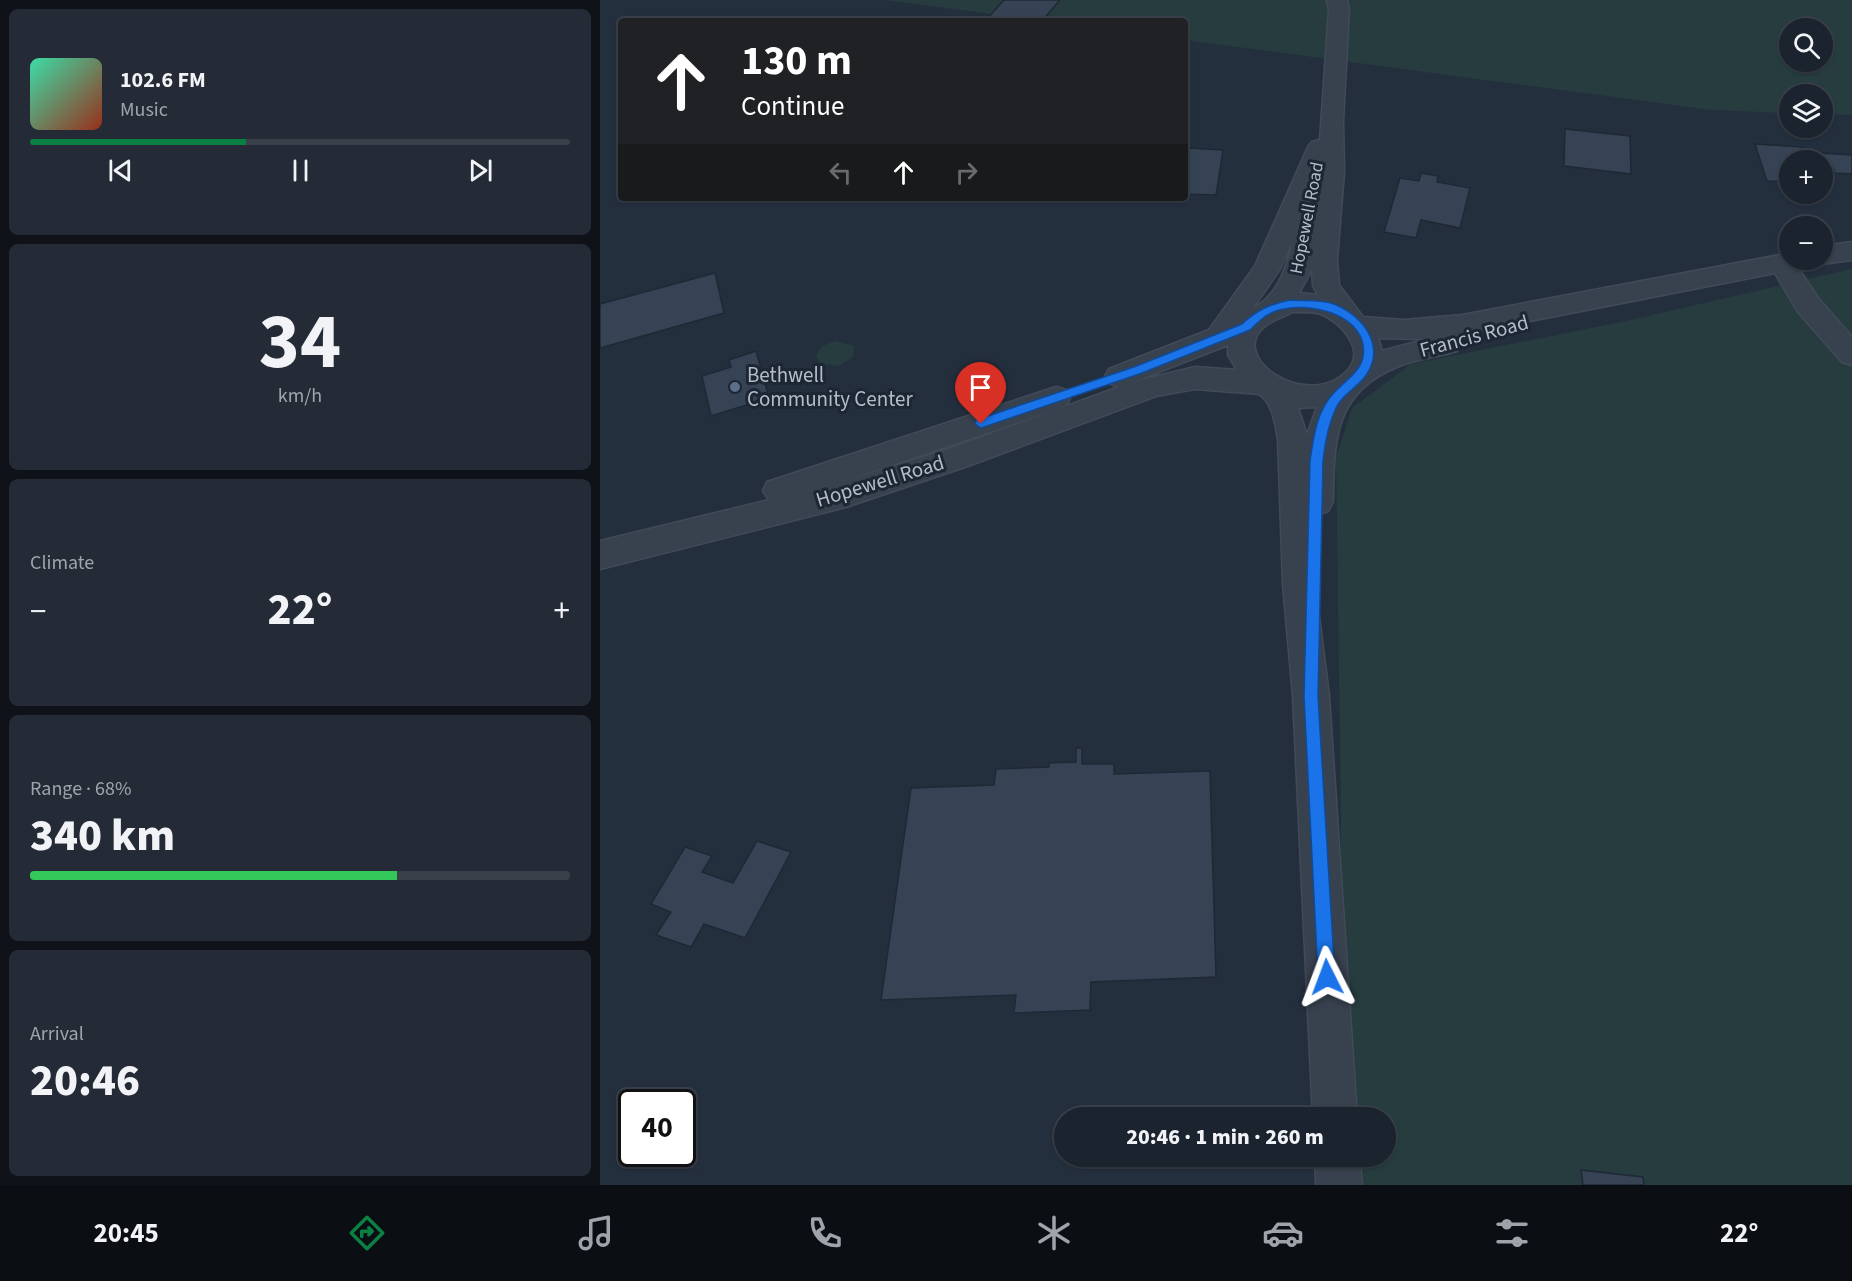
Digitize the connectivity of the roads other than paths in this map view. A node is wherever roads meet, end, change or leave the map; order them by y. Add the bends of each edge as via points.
1 (1337, 0) edge
2 (1331, 121) junction
3 (1320, 147) junction
4 (1852, 251) edge
5 (1833, 254) edge
6 (1779, 263) edge
7 (1794, 270) edge
8 (1587, 304) junction
9 (1271, 308) junction
10 (1352, 320) junction
11 (1246, 327) junction
12 (1215, 339) junction
13 (1852, 355) edge
14 (1353, 381) junction
15 (1268, 386) junction
16 (600, 553) edge
17 (1311, 696) junction
18 (1334, 1107) edge
19 (1338, 1167) edge
20 (1339, 1185) edge

1 - 2 street, Hopewell Road via 1340,10
2 - 3 street, Hopewell Road
2 - 10 street, Hopewell Road via 1332,172 1324,274 1332,298
3 - 9 street, Hopewell Road via 1300,268 1291,289
3 - 12 street via 1267,269
4 - 5 street
6 - 8 street, Francis Road
7 - 13 street via 1808,305
8 - 10 street, Francis Road via 1435,330 1393,331
8 - 14 street, Francis Road via 1408,353
9 - 10 street via 1309,303 1328,307
9 - 11 street
10 - 14 street via 1367,341 1368,357
11 - 12 street, Hopewell Road
11 - 15 street via 1240,341 1241,356 1248,370
12 - 16 street, Hopewell Road via 1071,393
14 - 15 street via 1310,396
14 - 17 street via 1324,420 1317,455
15 - 16 street, Hopewell Road via 1195,378 1153,386 846,494
15 - 17 street via 1289,418 1293,439 1299,584
17 - 18 street
19 - 20 street

